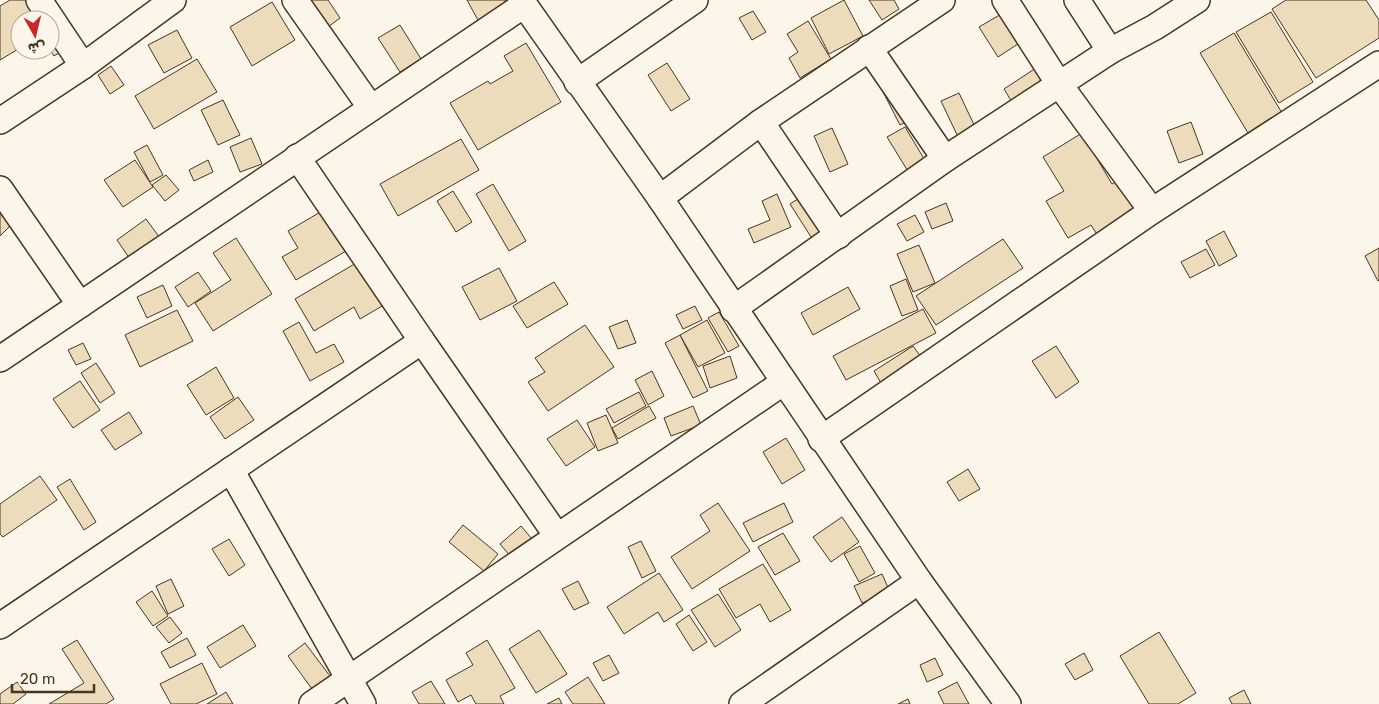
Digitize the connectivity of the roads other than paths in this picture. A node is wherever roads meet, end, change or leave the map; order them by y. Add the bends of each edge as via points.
1 (39, 0) edge
2 (173, 0) edge
3 (295, 0) edge
4 (695, 0) edge
5 (1005, 0) edge
6 (1077, 0) edge
7 (1197, 0) edge
8 (522, 2) edge
9 (935, 2) edge
10 (666, 8) edge
11 (869, 48) junction
12 (1110, 51) junction
13 (1379, 64) edge
14 (83, 66) junction
15 (577, 82) junction
16 (1059, 84) junction
17 (371, 108) junction
18 (0, 121) edge
19 (761, 122) junction
20 (297, 157) junction
21 (945, 159) junction
22 (0, 189) edge
23 (660, 198) junction
24 (1152, 210) junction
25 (838, 236) junction
26 (80, 305) junction
27 (734, 309) junction
28 (422, 341) junction
29 (0, 359) edge
30 (784, 382) junction
31 (821, 439) junction
32 (231, 470) junction
33 (557, 536) junction
34 (919, 581) junction
35 (1, 622) edge
36 (348, 679) junction
37 (312, 704) edge
38 (363, 704) edge
39 (742, 704) edge
40 (1008, 704) edge

1 - 14 street
2 - 14 street
3 - 17 street
4 - 10 street
5 - 16 street
6 - 12 street
7 - 12 street
8 - 15 street
8 - 17 street
9 - 11 street
10 - 15 street
11 - 19 street
11 - 21 street
12 - 16 street
13 - 24 street
14 - 18 street
15 - 23 street
16 - 21 street
16 - 24 street
17 - 20 street
19 - 23 street
19 - 25 street
20 - 26 street
20 - 28 street
21 - 25 street
22 - 26 street
23 - 27 street
24 - 31 street
25 - 27 street
26 - 29 street
27 - 30 street
28 - 32 street
28 - 33 street
30 - 31 street
30 - 33 street
31 - 34 street via 870,505
32 - 35 street
32 - 36 street
33 - 36 street
34 - 39 street
34 - 40 street
36 - 37 street
36 - 38 street

